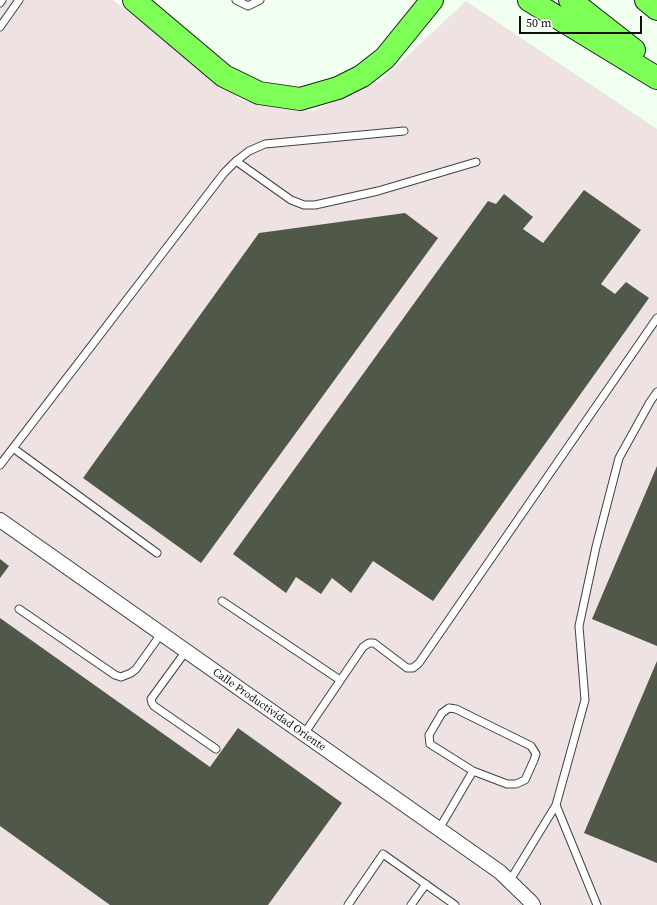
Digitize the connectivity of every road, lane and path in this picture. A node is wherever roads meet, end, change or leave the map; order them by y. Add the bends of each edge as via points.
1 (2, 0) edge
2 (19, 0) edge
3 (134, 0) edge
4 (236, 0) edge
5 (260, 0) edge
6 (432, 0) edge
7 (529, 0) edge
8 (570, 0) edge
9 (646, 0) edge
10 (0, 3) edge
11 (657, 9) edge
12 (0, 27) edge
13 (657, 68) edge
14 (657, 78) edge
15 (404, 131) dead end
16 (236, 161) junction
17 (476, 162) dead end
18 (657, 318) edge
19 (657, 392) edge
20 (13, 448) junction
21 (0, 465) edge
22 (0, 520) edge
23 (157, 553) dead end
24 (222, 602) dead end
25 (18, 609) dead end
26 (161, 634) junction
27 (186, 651) junction
28 (340, 680) junction
29 (304, 734) junction
30 (216, 749) dead end
31 (473, 771) junction
32 (556, 805) junction
33 (439, 830) junction
34 (510, 882) junction
35 (426, 884) junction
36 (348, 905) edge
37 (411, 905) edge
38 (455, 905) edge
39 (533, 905) edge
40 (597, 905) edge

1 - 10 lane
2 - 12 lane
3 - 6 highway via 224,76 259,93 300,99 338,88 362,76 385,58
4 - 5 lane via 248,6
7 - 14 highway
8 - 13 highway
9 - 11 highway
15 - 16 lane via 265,144 249,151
16 - 17 lane via 291,200 304,205 315,205 378,191
16 - 20 lane via 224,173
18 - 28 lane via 420,663 408,668 374,643 368,643
19 - 32 lane via 619,458 596,547 579,626 586,700
20 - 21 lane
20 - 23 lane
22 - 26 street, Calle Productividad Oriente
24 - 28 lane
25 - 26 lane via 121,678 136,669
26 - 27 street, Calle Productividad Oriente
27 - 29 street, Calle Productividad Oriente
27 - 30 lane via 151,699 152,703
28 - 29 lane
29 - 33 street, Calle Productividad Oriente
31 - 31 lane via 430,744 429,735 442,713 449,708 456,709 531,746 536,754 524,780 516,784 507,784
31 - 33 lane
32 - 34 lane
32 - 40 lane
33 - 34 street, Calle Productividad Oriente via 500,872
34 - 39 street, Calle Productividad Oriente
35 - 36 lane via 383,854
35 - 37 lane
35 - 38 lane

